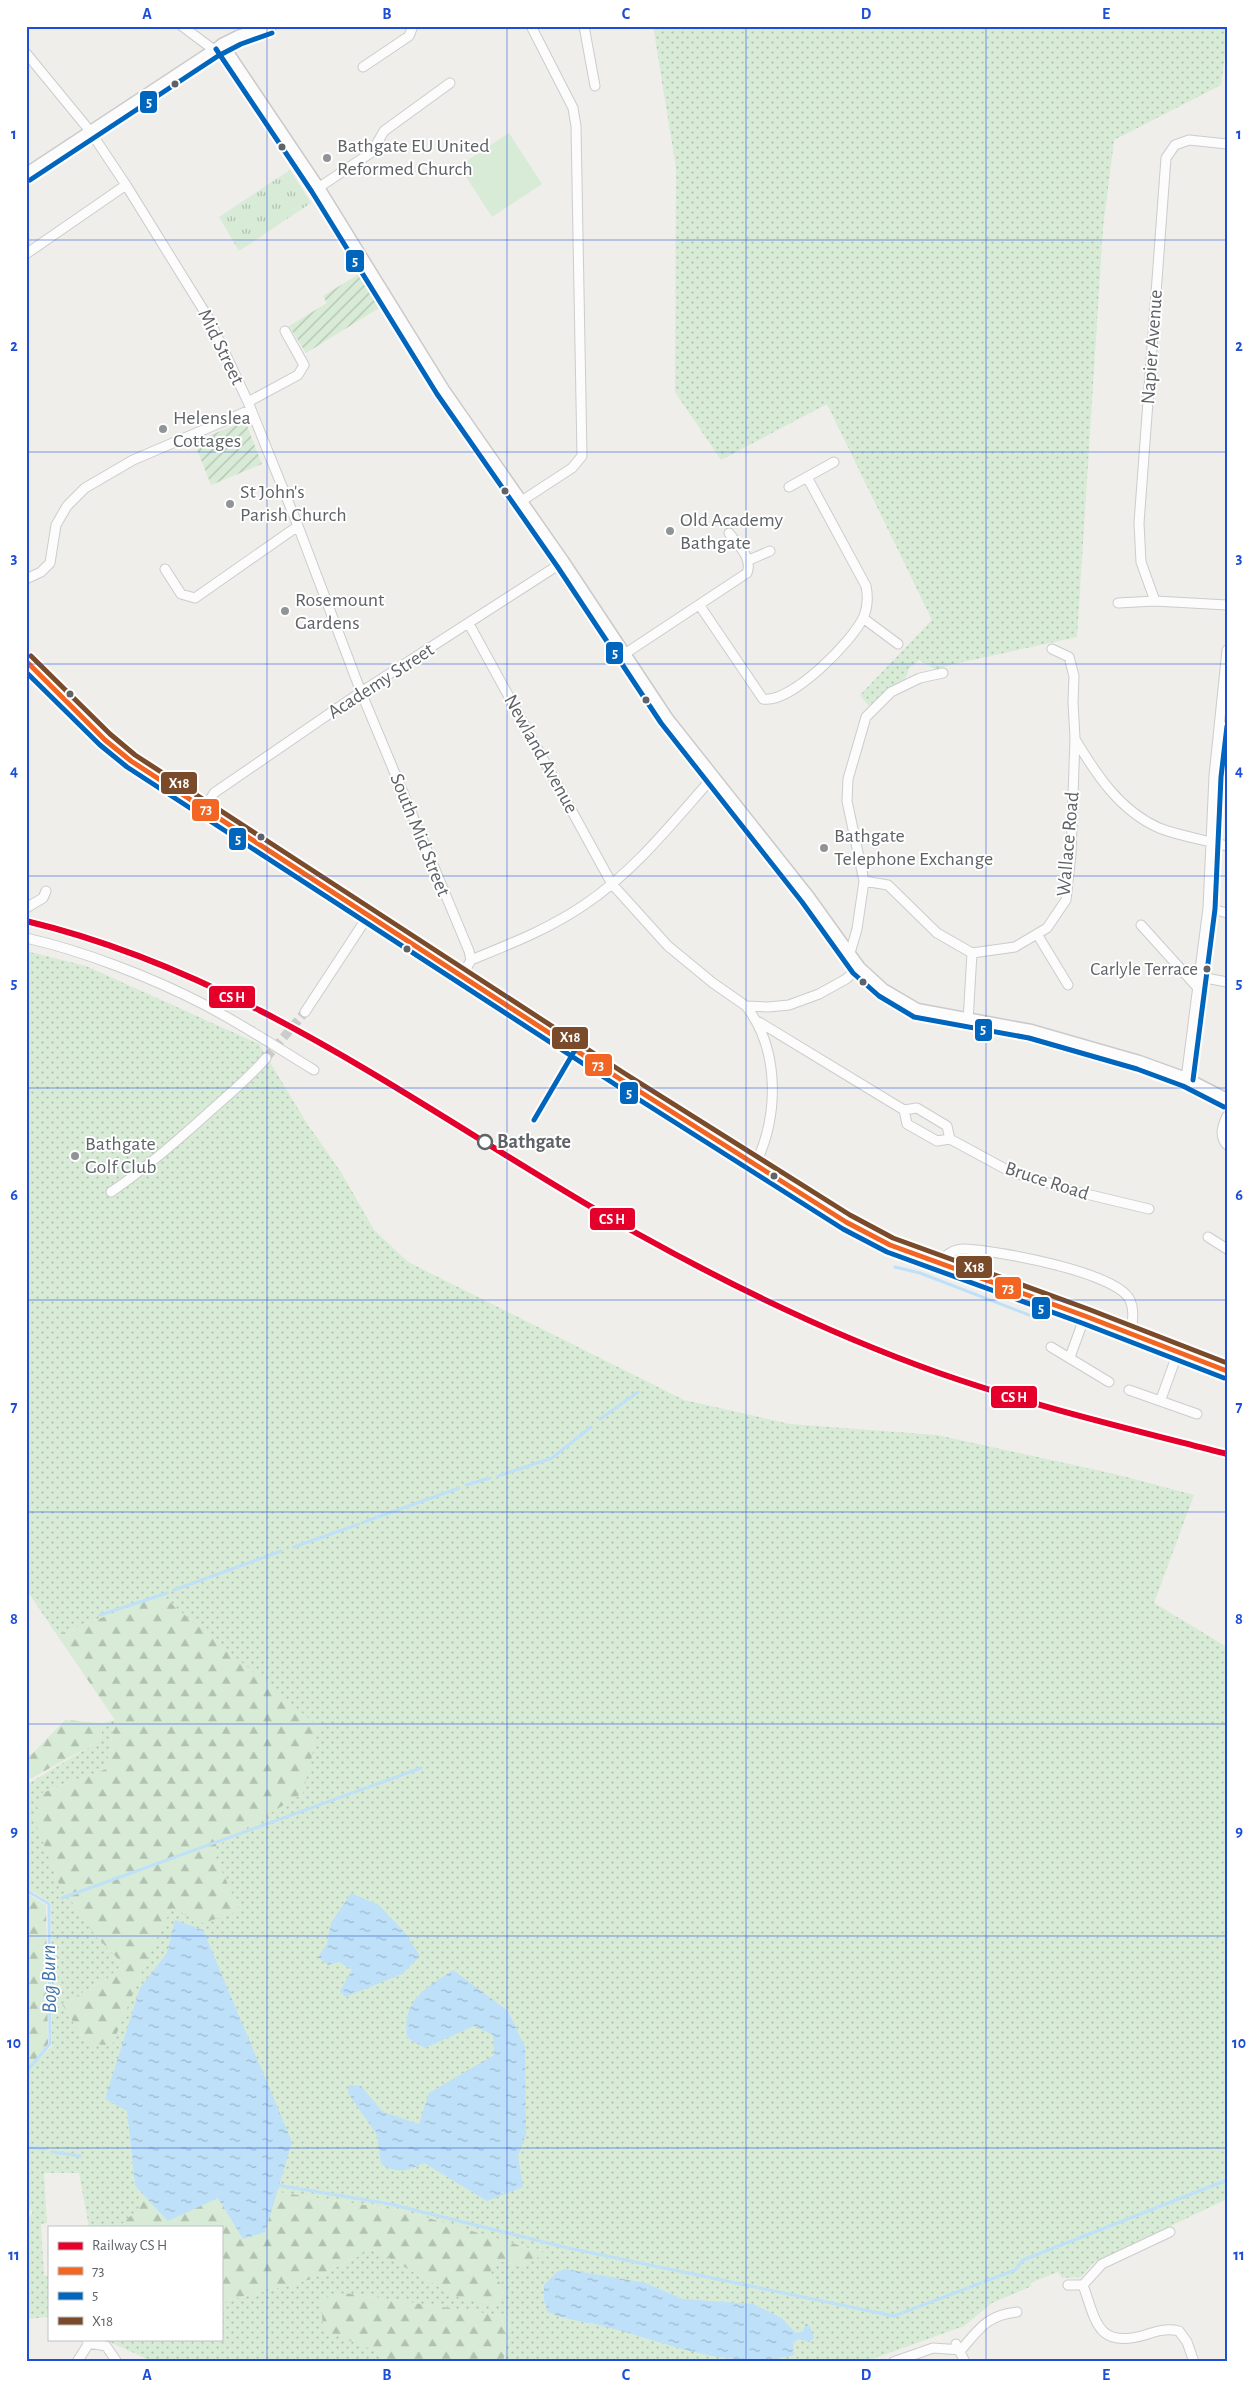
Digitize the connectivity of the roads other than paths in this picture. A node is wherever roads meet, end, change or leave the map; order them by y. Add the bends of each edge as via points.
1 (182, 26) edge
2 (270, 26) edge
3 (412, 26) edge
4 (531, 26) edge
5 (584, 26) edge
6 (218, 48) junction
7 (26, 54) edge
8 (362, 67) dead end
9 (450, 83) dead end
10 (595, 86) dead end
11 (90, 132) junction
12 (1227, 144) edge
13 (26, 174) edge
14 (126, 185) junction
15 (318, 188) junction
16 (26, 254) edge
17 (285, 331) dead end
18 (249, 406) junction
19 (834, 462) dead end
20 (807, 477) junction
21 (789, 487) dead end
22 (520, 502) junction
23 (298, 526) junction
24 (729, 533) dead end
25 (770, 551) dead end
26 (749, 560) junction
27 (563, 562) junction
28 (170, 573) dead end
29 (26, 579) edge
30 (1155, 601) junction
31 (1118, 603) dead end
32 (1227, 605) edge
33 (700, 606) junction
34 (863, 618) junction
35 (469, 624) junction
36 (898, 644) dead end
37 (1052, 649) dead end
38 (1227, 651) edge
39 (623, 655) junction
40 (26, 661) edge
41 (943, 673) dead end
42 (361, 692) junction
43 (1075, 738) junction
44 (1214, 776) junction
45 (713, 777) junction
46 (1227, 778) edge
47 (205, 808) junction
48 (1210, 842) junction
49 (1227, 846) edge
50 (864, 882) junction
51 (612, 884) junction
52 (46, 891) dead end
53 (26, 908) edge
54 (1208, 908) junction
55 (1227, 913) edge
56 (368, 916) junction
57 (1141, 925) dead end
58 (1037, 934) junction
59 (26, 938) edge
60 (850, 953) junction
61 (972, 953) junction
62 (471, 960) junction
63 (859, 968) junction
64 (462, 976) junction
65 (1200, 977) junction
66 (1227, 982) edge
67 (1068, 986) dead end
68 (1198, 988) junction
69 (746, 1006) junction
70 (304, 1012) tunnel mouth
71 (968, 1021) junction
72 (759, 1022) junction
73 (266, 1058) tunnel mouth
74 (314, 1070) dead end
75 (1186, 1079) junction
76 (1227, 1100) edge
77 (904, 1110) junction
78 (1227, 1116) edge
79 (950, 1139) junction
80 (1227, 1145) edge
81 (755, 1165) junction
82 (111, 1192) dead end
83 (1148, 1209) dead end
84 (1208, 1237) dead end
85 (1227, 1248) edge
86 (938, 1263) junction
87 (1085, 1316) junction
88 (1131, 1334) junction
89 (1051, 1347) dead end
90 (1178, 1352) junction
91 (1070, 1357) junction
92 (1227, 1371) edge
93 (1109, 1382) dead end
94 (1129, 1390) dead end
95 (1160, 1399) junction
96 (1197, 1414) dead end
97 (1170, 2232) dead end
98 (1068, 2285) dead end
99 (1083, 2286) junction
100 (1017, 2312) dead end
101 (88, 2341) edge
102 (959, 2347) junction
103 (77, 2362) edge
104 (117, 2362) edge
105 (892, 2362) edge
106 (965, 2362) edge
107 (1194, 2362) edge

1 - 6 street
2 - 6 main road
3 - 8 street via 409,36
4 - 22 street via 573,108 576,126 582,456 572,468
5 - 10 street
6 - 11 street
6 - 15 main road
7 - 11 street, Mid Street
9 - 15 street via 384,131 372,152
11 - 13 street
11 - 14 street, Mid Street
12 - 30 street, Napier Avenue via 1189,140 1175,145 1166,158 1139,523 1141,562
14 - 16 street
14 - 18 street, Mid Street via 209,320
15 - 22 main road via 443,390
17 - 18 street via 304,365 298,374
18 - 23 street, Mid Street
18 - 29 street via 133,460 91,484 67,506 56,525 50,563
19 - 20 street
20 - 21 street
20 - 34 street via 866,586 868,596
22 - 27 main road
23 - 28 street via 195,598 181,594
23 - 42 street, Mid Street
24 - 26 street
25 - 26 street
26 - 33 street via 747,573
27 - 35 street, Academy Street
27 - 39 main road
30 - 31 street
30 - 32 street
33 - 34 street via 760,695 770,700 820,670
33 - 39 street
34 - 36 street
35 - 42 street, Academy Street
35 - 51 street, Newland Avenue
37 - 43 street, Wallace Road via 1069,657 1074,676
38 - 44 street
39 - 45 main road via 666,719
40 - 47 main road via 131,762
41 - 50 street via 920,678 890,692 866,717 848,779 847,801
42 - 47 street, Academy Street via 214,793
42 - 62 street, South Mid Street
43 - 48 street via 1100,780 1131,811 1159,828
43 - 58 street, Wallace Road via 1066,900 1047,928
44 - 46 street
44 - 48 street
45 - 51 street via 654,844
45 - 60 main road
47 - 56 main road
48 - 49 street
48 - 54 street
50 - 60 street
50 - 61 street via 888,885 937,933
51 - 62 street via 555,922
51 - 69 street, Newland Avenue via 668,946
52 - 53 street via 43,898
54 - 55 street
54 - 65 street
56 - 64 main road
56 - 70 street
57 - 68 street
58 - 61 street, Wallace Road via 1015,948
58 - 67 street
59 - 74 street via 71,949 181,994 246,1028
60 - 63 main road
61 - 71 street
62 - 64 street
63 - 69 street via 819,994 789,1005 768,1008
63 - 71 main road via 883,990 917,1010
64 - 81 main road
65 - 66 street
65 - 68 street
68 - 75 street
69 - 72 street, Newland Avenue
71 - 75 main road via 1031,1031
72 - 77 street, Bruce Road
72 - 81 street via 770,1068 772,1094 770,1122
73 - 82 street via 253,1074 179,1139 137,1175
75 - 76 main road
77 - 79 street, Bruce Road via 917,1108 947,1126
77 - 79 street, Bruce Road via 907,1124 938,1141
78 - 80 street via 1221,1135
79 - 83 street, Bruce Road via 1009,1172
81 - 86 main road via 846,1222 890,1245
84 - 85 street
86 - 87 main road
86 - 88 street via 949,1253 963,1249 1034,1260 1102,1279 1118,1287 1130,1299 1134,1312
87 - 88 main road
87 - 91 street
88 - 90 main road
89 - 91 street
90 - 92 main road
90 - 95 street
91 - 93 street
94 - 95 street
95 - 96 street
97 - 99 street via 1102,2264
98 - 99 street
99 - 107 street via 1098,2328 1105,2334 1124,2339 1162,2330 1179,2331
100 - 102 street via 1000,2314
101 - 103 street
101 - 104 street via 106,2346
102 - 105 street via 933,2348
102 - 106 street

